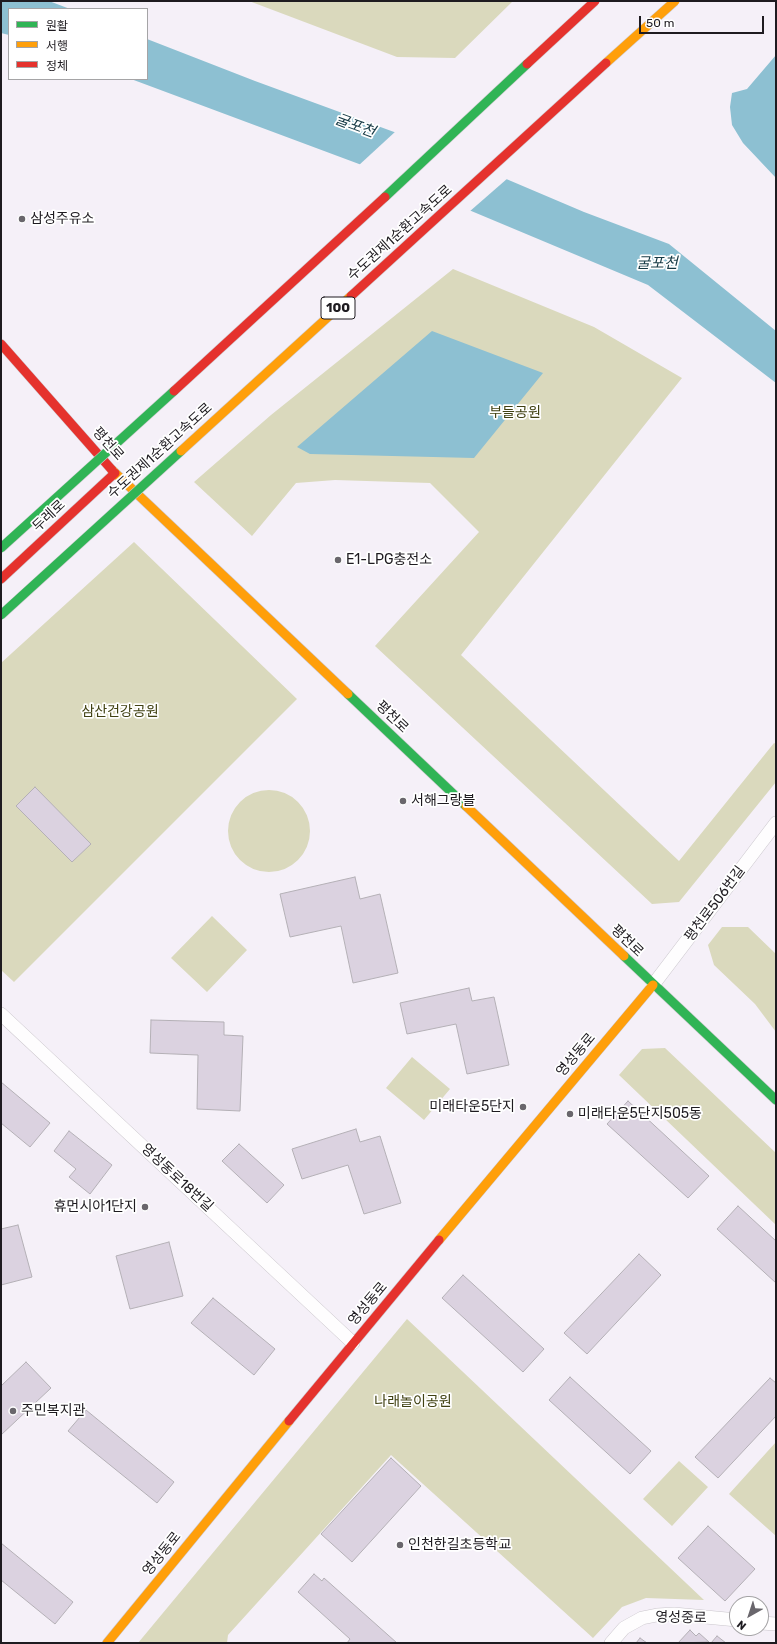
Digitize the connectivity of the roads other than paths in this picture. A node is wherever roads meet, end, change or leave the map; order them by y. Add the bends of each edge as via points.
1 (595, 1) edge
2 (675, 1) edge
3 (1, 344) edge
4 (115, 473) junction
5 (1, 548) edge
6 (1, 579) edge
7 (1, 615) edge
8 (776, 824) edge
9 (653, 985) junction
10 (1, 1014) edge
11 (776, 1100) edge
12 (353, 1343) junction
13 (729, 1619) edge
14 (107, 1643) edge
15 (611, 1643) edge

1 - 5 main road, bridge
2 - 7 main road, 수도권제1순환고속도로 / 100, bridge
3 - 4 main road, 평천로
4 - 6 main road, 두레로
4 - 9 main road, 평천로
8 - 9 street, 평천로506번길
9 - 11 main road, 평천로
9 - 12 main road, 영성동로
10 - 12 street, 영성동로18번길
12 - 14 main road, 영성동로
13 - 15 street, 영성중로 via 674,1614 642,1618 624,1628

